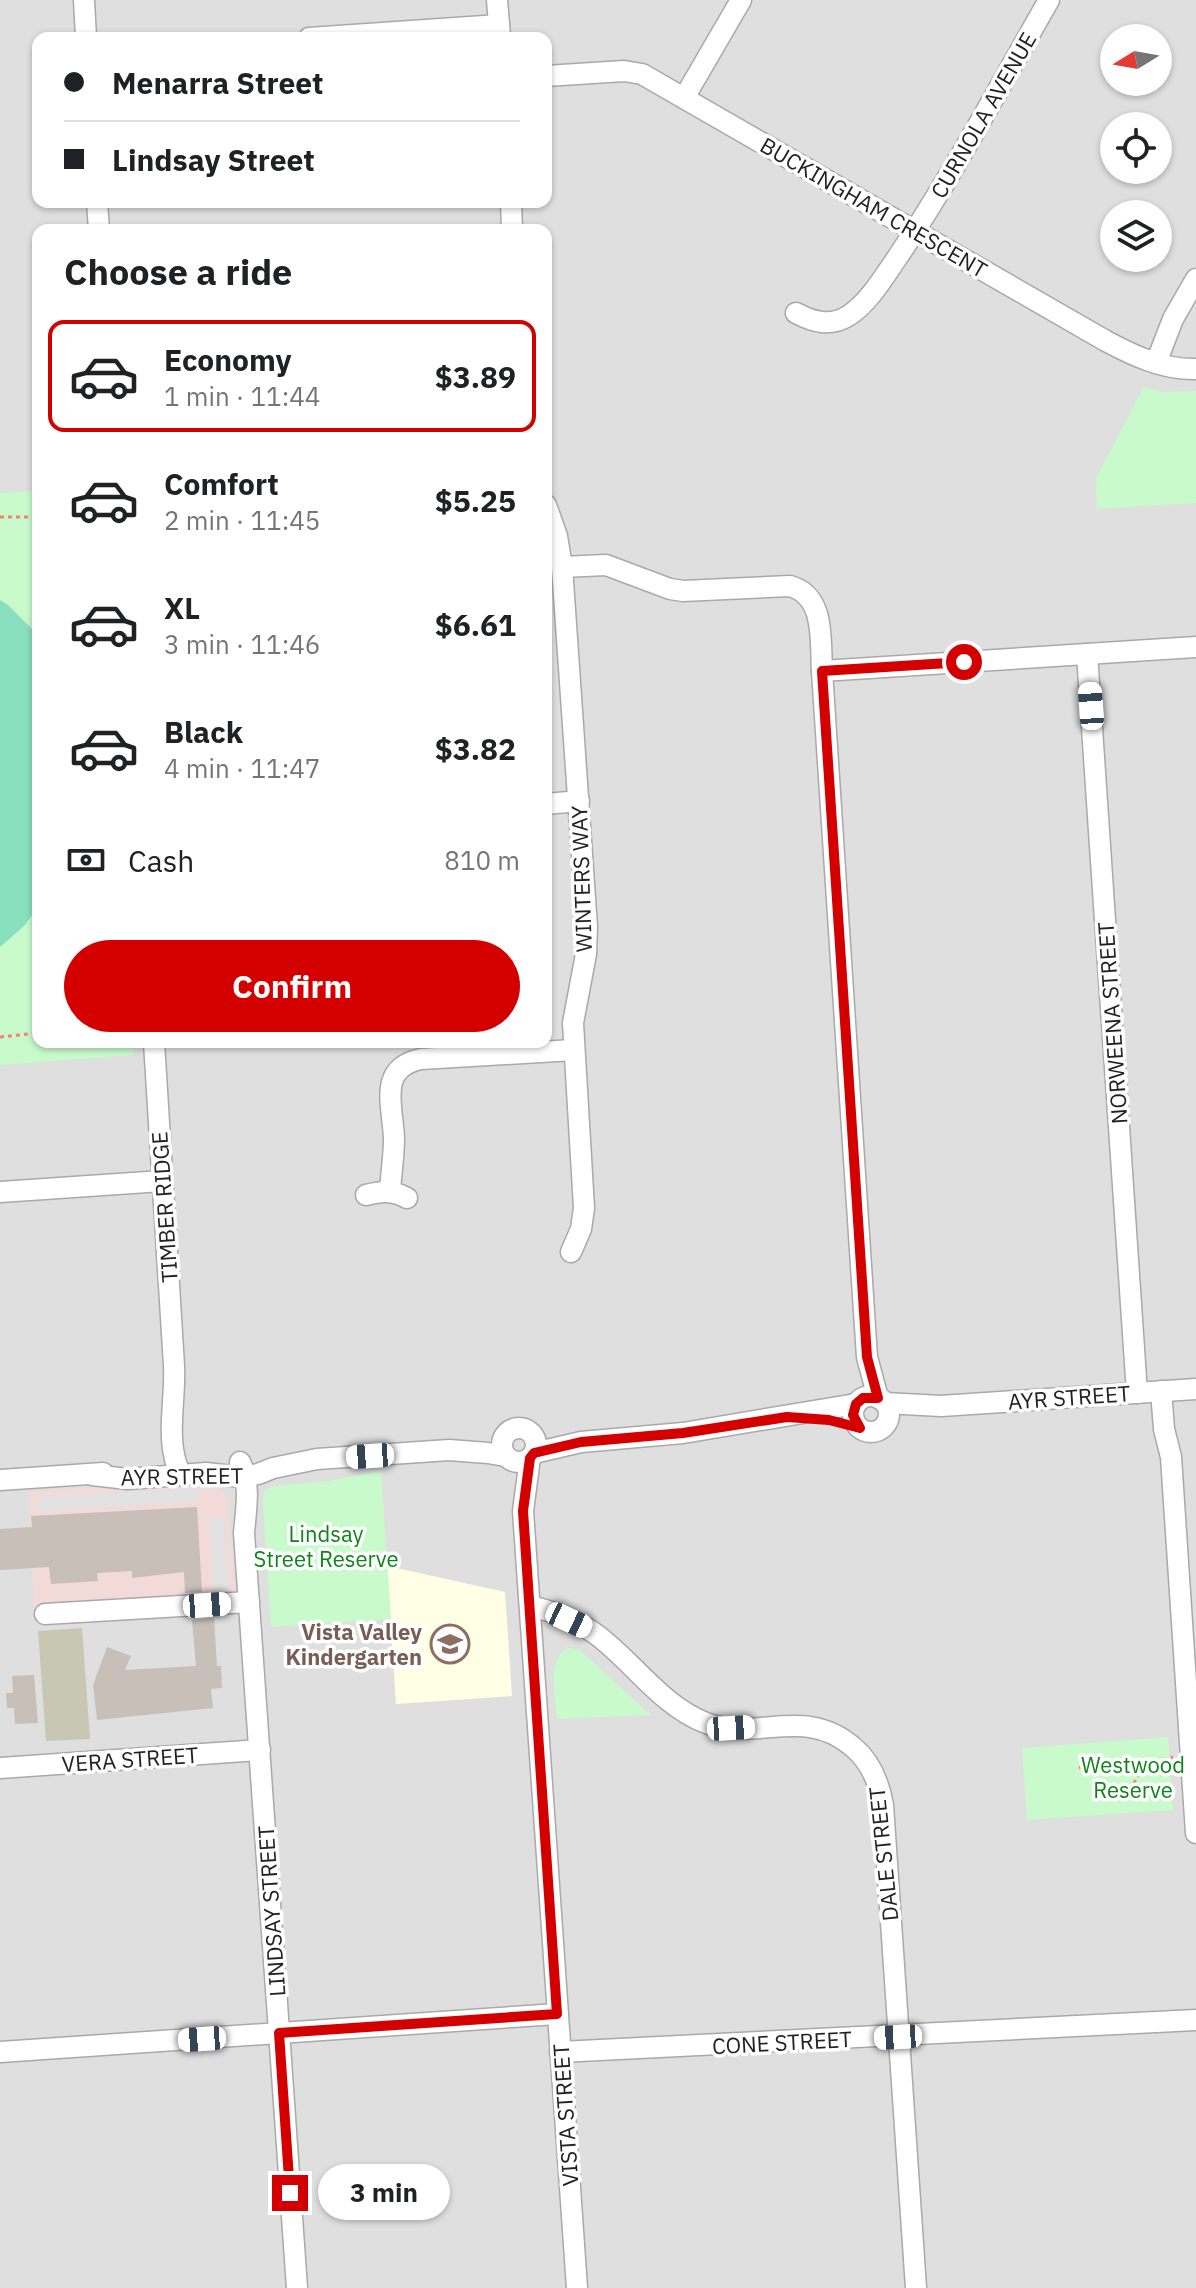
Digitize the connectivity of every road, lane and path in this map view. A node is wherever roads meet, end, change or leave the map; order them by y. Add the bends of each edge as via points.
1 (84, 0) edge
2 (497, 0) edge
3 (741, 0) edge
4 (1049, 0) edge
5 (499, 31) edge
6 (86, 32) edge
7 (472, 32) edge
8 (552, 76) edge
9 (684, 98) junction
10 (916, 230) junction
11 (1196, 279) edge
12 (796, 313) dead end
13 (1156, 363) junction
14 (1196, 369) edge
15 (0, 517) edge
16 (32, 517) edge
17 (552, 522) edge
18 (562, 567) junction
19 (1196, 647) edge
20 (1087, 654) junction
21 (822, 671) junction
22 (579, 801) junction
23 (552, 803) edge
24 (32, 1034) edge
25 (0, 1037) edge
26 (154, 1048) edge
27 (574, 1050) junction
28 (162, 1181) junction
29 (0, 1192) edge
30 (366, 1195) dead end
31 (571, 1252) dead end
32 (1196, 1389) edge
33 (1166, 1391) junction
34 (1137, 1393) junction
35 (869, 1401) junction
36 (941, 1406) junction
37 (787, 1417) junction
38 (870, 1428) junction
39 (519, 1450) junction
40 (180, 1466) junction
41 (240, 1472) junction
42 (0, 1480) edge
43 (249, 1602) junction
44 (530, 1606) junction
45 (45, 1614) dead end
46 (1191, 1688) edge
47 (260, 1750) junction
48 (1173, 1757) dead end
49 (0, 1768) edge
50 (1079, 1768) dead end
51 (1140, 1770) junction
52 (1129, 1790) dead end
53 (1196, 1833) edge
54 (557, 2014) junction
55 (1196, 2020) edge
56 (279, 2033) junction
57 (898, 2037) junction
58 (0, 2052) edge
59 (560, 2052) junction
60 (297, 2288) edge
61 (577, 2288) edge
62 (916, 2288) edge

1 - 6 street
2 - 5 street
3 - 9 street
4 - 10 street, CURNOLA AVENUE
5 - 7 street
8 - 9 street, BUCKINGHAM CRESCENT via 631,72
9 - 10 street, BUCKINGHAM CRESCENT
10 - 12 street, CURNOLA AVENUE via 847,317 823,322
10 - 13 street, BUCKINGHAM CRESCENT via 1106,341
11 - 13 street
13 - 14 street, BUCKINGHAM CRESCENT
15 - 16 path
17 - 18 street, WINTERS WAY
18 - 21 street via 606,565 683,591 797,588 815,605
18 - 22 street, WINTERS WAY
19 - 20 street
20 - 21 street
20 - 34 street, NORWEENA STREET
21 - 35 street
22 - 23 street
22 - 27 street, WINTERS WAY via 587,942 574,1008
24 - 25 path
26 - 28 street, TIMBER RIDGE
27 - 30 street via 421,1059 400,1067 390,1092 398,1194
27 - 31 street, WINTERS WAY via 584,1208
28 - 29 street
28 - 40 street, TIMBER RIDGE via 174,1372 172,1424
32 - 33 street, AYR STREET
33 - 34 street, AYR STREET
33 - 46 street via 1164,1429 1171,1457
34 - 36 street, AYR STREET
35 - 36 street, AYR STREET
35 - 37 street, AYR STREET
35 - 38 street via 853,1415
35 - 38 street via 888,1414 885,1425
36 - 38 street, AYR STREET
37 - 38 street, AYR STREET
37 - 39 street, AYR STREET
39 - 41 street, AYR STREET via 275,1457
39 - 44 street, VISTA STREET
40 - 41 street, AYR STREET via 212,1460
40 - 42 street, AYR STREET
41 - 43 street, LINDSAY STREET via 247,1501
43 - 45 street
43 - 47 street, LINDSAY STREET
44 - 54 street, VISTA STREET
44 - 57 street, DALE STREET via 598,1635 672,1703 696,1718 720,1727 818,1728 840,1736 862,1754 877,1779 883,1805
46 - 53 street
47 - 49 street, VERA STREET
47 - 56 street, LINDSAY STREET
48 - 51 path
50 - 51 path via 1116,1762
51 - 52 path
54 - 56 street
54 - 59 street, VISTA STREET
55 - 57 street, CONE STREET
56 - 58 street
56 - 60 street, LINDSAY STREET
57 - 59 street, CONE STREET
57 - 62 street, DALE STREET
59 - 61 street, VISTA STREET

